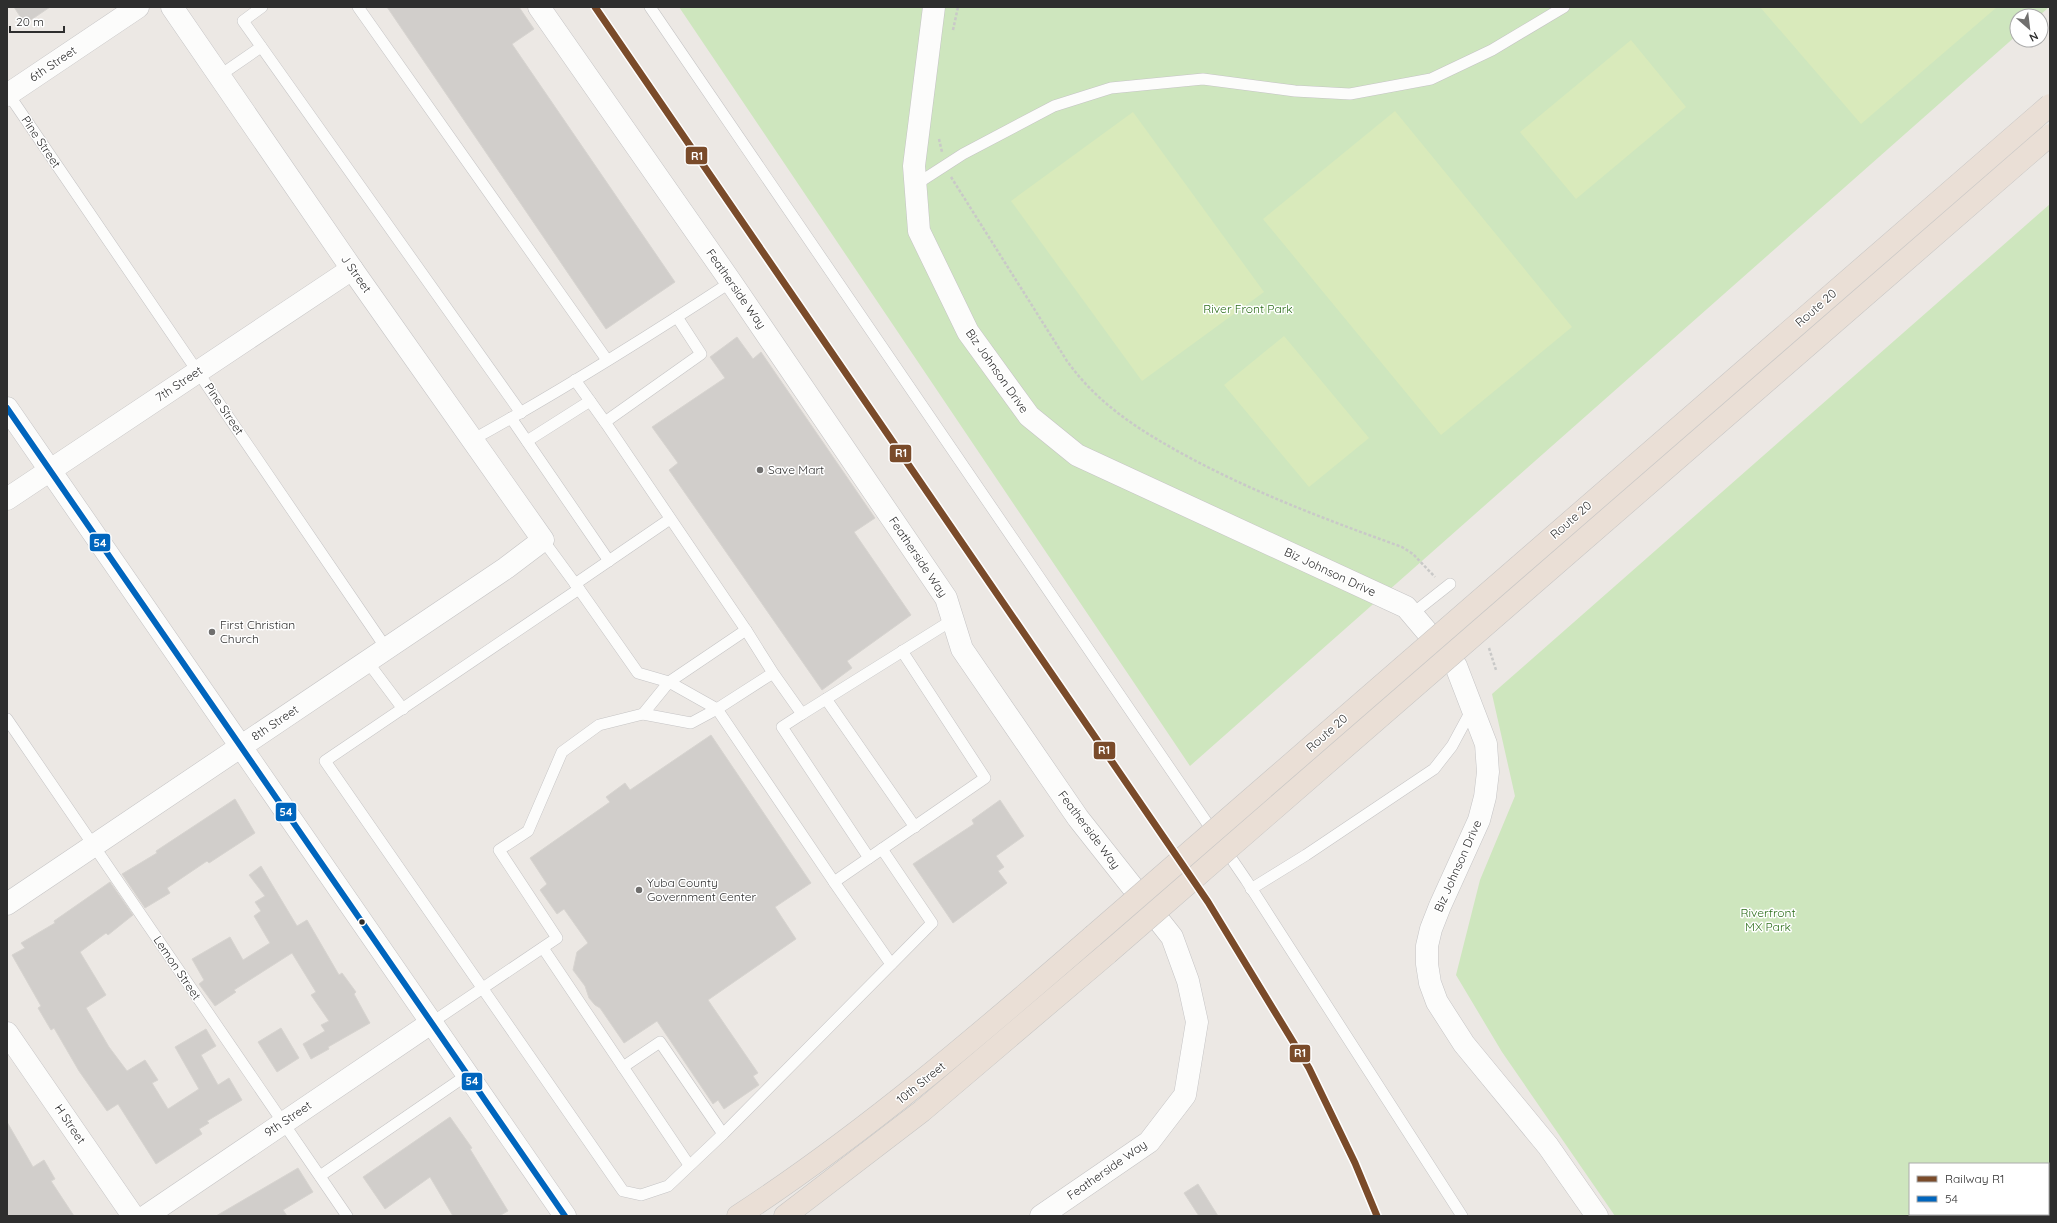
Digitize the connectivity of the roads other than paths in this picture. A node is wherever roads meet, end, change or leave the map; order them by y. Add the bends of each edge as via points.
1 (138, 7) edge
2 (172, 7) edge
3 (262, 7) edge
4 (358, 7) edge
5 (539, 7) edge
6 (650, 7) edge
7 (934, 7) edge
8 (1564, 7) edge
9 (261, 47) junction
10 (219, 76) junction
11 (8, 94) edge
12 (2050, 105) edge
13 (2050, 135) edge
14 (915, 185) junction
15 (352, 269) junction
16 (731, 282) junction
17 (677, 317) junction
18 (607, 360) junction
19 (198, 371) junction
20 (575, 380) junction
21 (590, 401) junction
22 (7, 408) edge
23 (516, 416) junction
24 (604, 422) junction
25 (472, 440) junction
26 (527, 441) junction
27 (50, 471) junction
28 (7, 499) edge
29 (670, 519) junction
30 (543, 540) junction
31 (609, 561) junction
32 (1447, 586) road end
33 (577, 587) junction
34 (1412, 614) junction
35 (954, 619) junction
36 (746, 630) junction
37 (386, 648) junction
38 (902, 651) junction
39 (367, 661) junction
40 (773, 673) junction
41 (669, 682) junction
42 (826, 699) junction
43 (1473, 707) junction
44 (403, 709) junction
45 (717, 709) junction
46 (642, 714) junction
47 (802, 714) junction
48 (7, 719) edge
49 (241, 746) junction
50 (915, 827) junction
51 (94, 845) junction
52 (882, 849) junction
53 (869, 858) junction
54 (834, 882) junction
55 (1251, 889) junction
56 (7, 904) edge
57 (1093, 936) joint
58 (543, 948) junction
59 (1108, 953) joint
60 (891, 964) junction
61 (483, 989) junction
62 (431, 1024) junction
63 (7, 1032) edge
64 (623, 1067) junction
65 (467, 1075) junction
66 (283, 1123) junction
67 (722, 1134) junction
68 (689, 1165) junction
69 (320, 1176) junction
70 (133, 1216) edge
71 (146, 1216) edge
72 (347, 1216) edge
73 (565, 1216) edge
74 (738, 1216) edge
75 (785, 1216) edge
76 (1042, 1216) edge
77 (1462, 1216) edge
78 (1597, 1216) edge

1 - 11 street, 6th Street
2 - 10 street, J Street
3 - 9 lane via 243,21
4 - 18 lane
5 - 16 street, Featherside Way
6 - 55 lane
7 - 14 street, Biz Johnson Drive via 914,166
8 - 14 lane via 1492,50 1431,79 1350,94 1295,91 1203,79 1111,88 1054,106 946,165
9 - 10 lane
9 - 23 lane
10 - 15 street, J Street
11 - 19 lane, Pine Street
12 - 57 highway, Route 20, bridge
13 - 59 highway, Route 20, bridge
14 - 34 street, Biz Johnson Drive via 919,231 965,326 1029,416 1077,455 1406,607
15 - 19 street, 7th Street
15 - 25 street, J Street
16 - 17 lane
16 - 35 street, Featherside Way via 946,598
17 - 18 lane
17 - 24 lane via 701,354
18 - 20 lane
19 - 27 street, 7th Street
19 - 37 lane, Pine Street
20 - 21 lane
20 - 23 lane
21 - 24 lane
21 - 26 lane
22 - 27 street
23 - 25 lane
23 - 26 lane
24 - 29 lane
25 - 30 street, J Street
26 - 31 lane
27 - 28 street, 7th Street
27 - 49 street
29 - 31 lane
29 - 36 lane
30 - 33 lane
30 - 37 street, 8th Street via 506,568
31 - 33 lane
32 - 34 lane
33 - 41 lane via 638,673
33 - 44 lane
34 - 43 street, Biz Johnson Drive via 1456,666
35 - 38 lane
35 - 76 street, Featherside Way via 962,649 1078,818 1172,937 1188,981 1197,1022 1185,1095 1149,1142
36 - 40 lane
36 - 41 lane
37 - 39 street, 8th Street
38 - 42 lane
38 - 50 lane via 985,778
39 - 44 lane
39 - 49 street, 8th Street
40 - 45 lane
40 - 47 lane
41 - 45 lane
41 - 46 lane
42 - 47 lane
42 - 50 lane
43 - 55 lane via 1452,746 1434,769
43 - 78 street, Biz Johnson Drive via 1486,744 1488,772 1485,797 1471,841 1431,929 1427,946 1430,983 1437,1002 1464,1044 1548,1146
44 - 61 lane via 325,761
45 - 46 lane via 691,723
45 - 54 lane
46 - 58 lane via 599,725 562,752 528,831 499,850 557,938
47 - 53 lane via 782,727
48 - 51 lane, Lemon Street
49 - 51 street, 8th Street
49 - 62 street
50 - 52 lane
51 - 56 street, 8th Street
51 - 66 lane, Lemon Street
52 - 53 lane
52 - 60 lane via 932,923
53 - 54 lane
54 - 60 lane
55 - 77 lane
57 - 74 highway, 10th Street via 905,1096 825,1157
58 - 61 lane
58 - 64 lane
59 - 75 highway, 10th Street via 922,1111
60 - 67 lane
61 - 62 lane
61 - 68 lane via 623,1191 641,1195 668,1186
62 - 65 street
62 - 66 street, 9th Street
63 - 70 street, H Street
64 - 67 lane via 660,1042
64 - 68 lane
65 - 69 lane
65 - 73 street
66 - 69 lane, Lemon Street
66 - 71 street, 9th Street
67 - 68 lane
69 - 72 lane, Lemon Street

